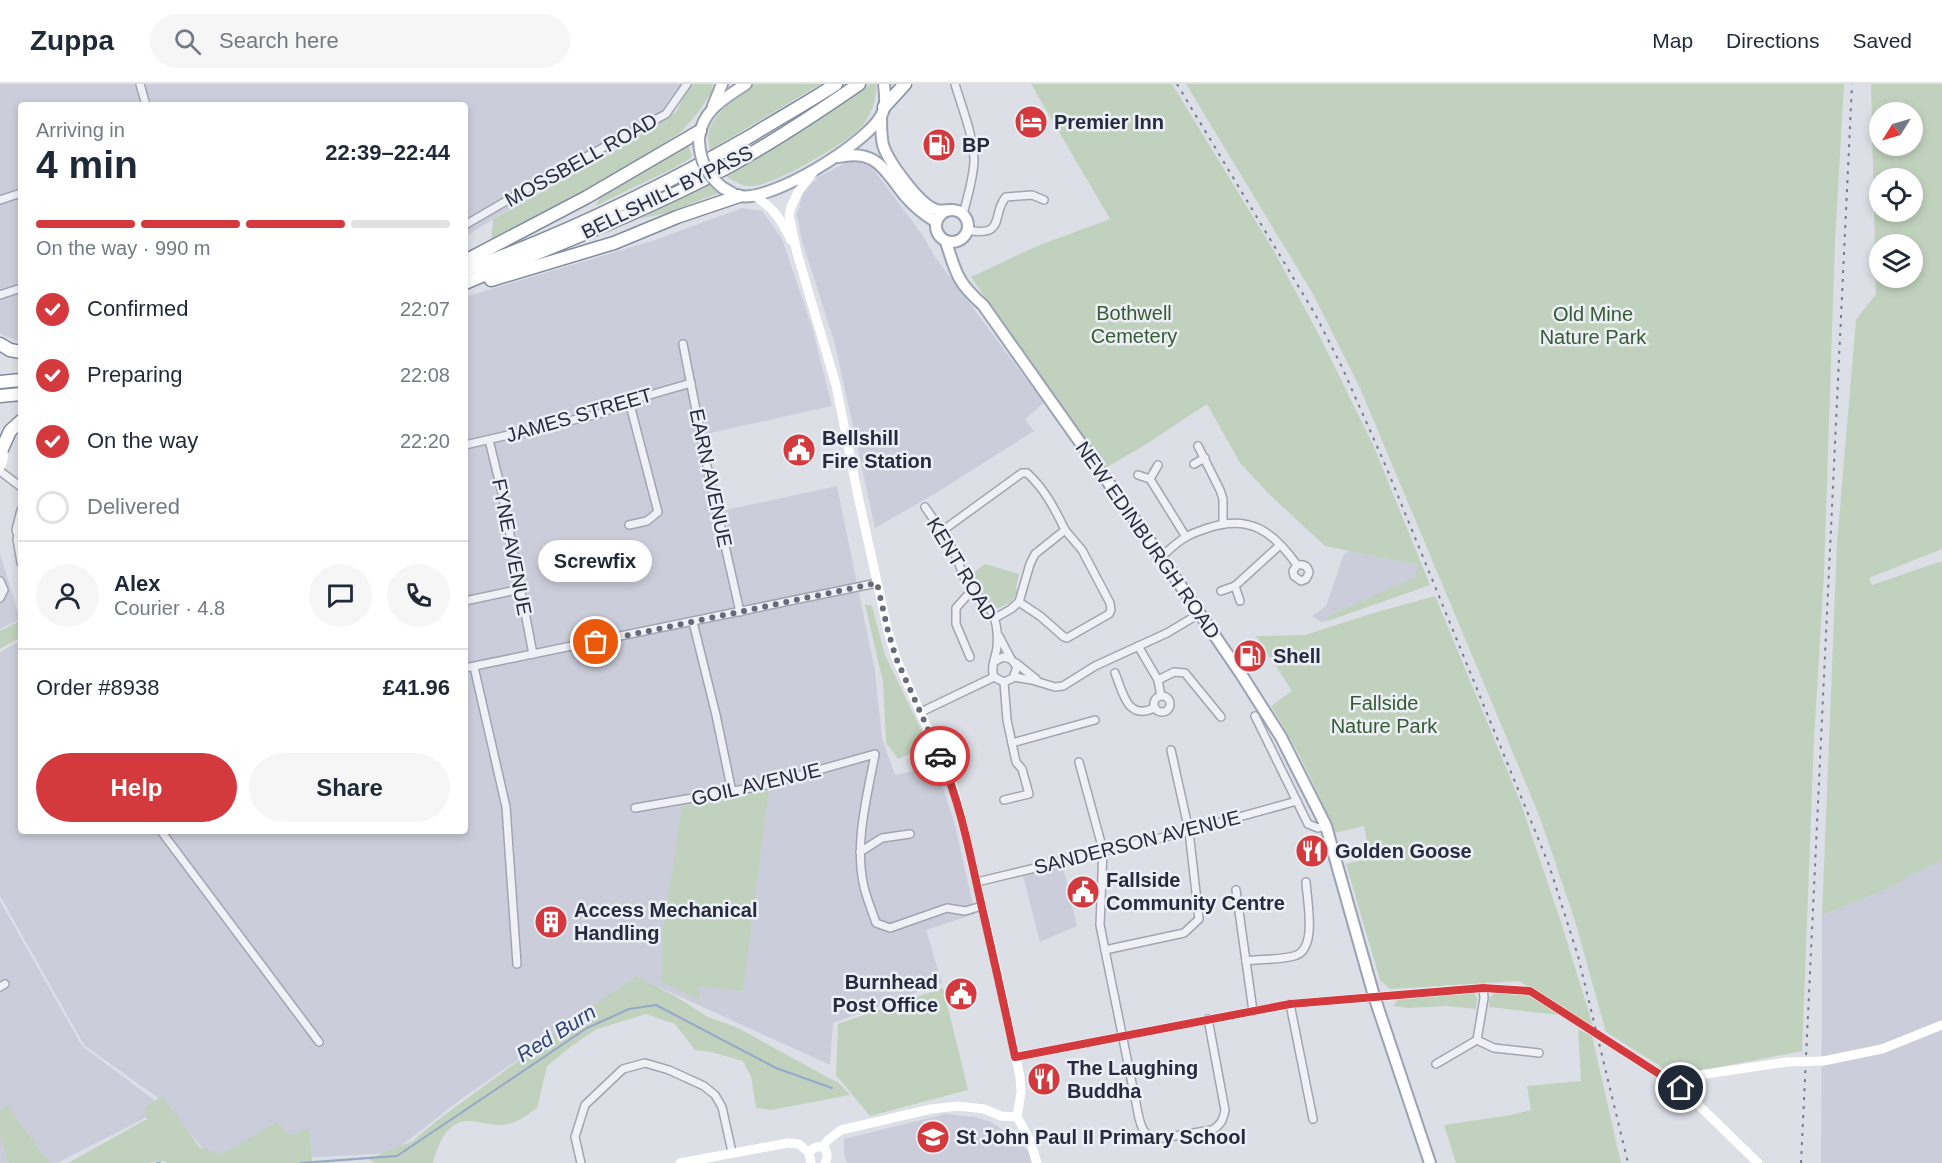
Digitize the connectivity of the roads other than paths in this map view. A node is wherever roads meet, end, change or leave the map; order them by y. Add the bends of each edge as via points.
1 (140, 84) edge
2 (687, 84) edge
3 (722, 84) edge
4 (746, 84) edge
5 (836, 84) edge
6 (859, 84) edge
7 (884, 84) edge
8 (905, 84) edge
9 (955, 84) edge
10 (145, 102) edge
11 (713, 106) junction
12 (884, 107) junction
13 (700, 136) junction
14 (836, 157) junction
15 (817, 167) junction
16 (18, 194) edge
17 (753, 195) junction
18 (739, 196) junction
19 (0, 200) edge
20 (1044, 200) dead end
21 (951, 210) junction
22 (963, 215) junction
23 (936, 222) junction
24 (468, 223) edge
25 (965, 234) junction
26 (946, 242) junction
27 (797, 253) junction
28 (468, 259) edge
29 (954, 265) junction
30 (468, 269) edge
31 (468, 284) edge
32 (468, 284) edge
33 (18, 289) edge
34 (0, 295) edge
35 (0, 344) edge
36 (683, 344) dead end
37 (18, 351) edge
38 (18, 380) edge
39 (0, 382) edge
40 (691, 383) junction
41 (18, 394) edge
42 (0, 396) edge
43 (629, 401) junction
44 (18, 424) edge
45 (489, 440) junction
46 (468, 444) edge
47 (1198, 446) dead end
48 (1, 448) edge
49 (1205, 458) junction
50 (1194, 464) dead end
51 (1158, 465) dead end
52 (0, 469) edge
53 (1138, 475) dead end
54 (1150, 479) junction
55 (18, 484) edge
56 (925, 507) dead end
57 (18, 522) edge
58 (1223, 523) junction
59 (629, 525) dead end
60 (1065, 530) junction
61 (942, 531) junction
62 (18, 537) edge
63 (1186, 537) junction
64 (1280, 545) junction
65 (1161, 557) junction
66 (1297, 565) dead end
67 (0, 581) edge
68 (877, 583) junction
69 (1234, 586) junction
70 (521, 589) junction
71 (973, 589) junction
72 (1221, 591) dead end
73 (0, 598) edge
74 (468, 600) edge
75 (1240, 601) dead end
76 (1019, 602) junction
77 (740, 612) junction
78 (1199, 614) junction
79 (995, 618) junction
80 (693, 622) junction
81 (997, 631) junction
82 (1138, 646) junction
83 (533, 654) junction
84 (970, 657) dead end
85 (1013, 661) junction
86 (994, 662) junction
87 (474, 667) junction
88 (468, 668) edge
89 (1115, 673) dead end
90 (994, 677) junction
91 (1014, 677) junction
92 (1158, 680) junction
93 (1004, 682) junction
94 (1045, 685) junction
95 (1161, 696) junction
96 (1154, 708) junction
97 (921, 712) junction
98 (1255, 716) dead end
99 (1221, 717) dead end
100 (1095, 720) dead end
101 (1012, 743) junction
102 (1171, 750) dead end
103 (1079, 762) dead end
104 (732, 792) junction
105 (1005, 800) dead end
106 (1297, 801) junction
107 (634, 808) dead end
108 (1326, 826) junction
109 (1189, 831) junction
110 (163, 834) edge
111 (910, 834) dead end
112 (1102, 850) junction
113 (860, 852) junction
114 (977, 882) junction
115 (1306, 882) dead end
116 (1236, 890) dead end
117 (982, 906) junction
118 (1105, 950) junction
119 (1246, 961) junction
120 (517, 964) dead end
121 (1483, 988) junction
122 (1374, 996) junction
123 (1290, 1004) junction
124 (1253, 1011) junction
125 (1208, 1020) junction
126 (1942, 1025) edge
127 (1122, 1037) junction
128 (1477, 1040) junction
129 (319, 1042) dead end
130 (1539, 1053) dead end
131 (1015, 1057) junction
132 (1436, 1064) dead end
133 (1676, 1085) junction
134 (1017, 1117) junction
135 (1313, 1119) dead end
136 (823, 1147) junction
137 (732, 1152) junction
138 (810, 1158) edge
139 (697, 1161) edge
140 (581, 1163) edge
141 (680, 1163) edge
142 (825, 1163) edge
143 (1037, 1163) edge
144 (1430, 1163) edge
145 (1758, 1163) edge

1 - 10 street
2 - 24 street, MOSSBELL ROAD via 666,114
3 - 11 main road
4 - 11 main road
5 - 30 highway, BELLSHILL BYPASS via 701,165 589,220
6 - 31 highway, BELLSHILL BYPASS via 728,167
7 - 12 main road
8 - 12 highway
9 - 22 street via 974,159
11 - 13 main road
12 - 14 main road via 864,135
12 - 21 main road via 883,143 888,156 923,202 936,210
13 - 18 main road, bridge via 702,162 714,181
13 - 28 highway
14 - 15 main road
14 - 23 main road, NEW EDINBURGH ROAD via 866,156 881,164 906,198
15 - 17 main road via 790,183
15 - 27 main road via 798,192 789,215
16 - 19 street
17 - 18 main road
17 - 27 main road via 775,214
18 - 32 highway via 614,243
20 - 25 street via 1032,195 1006,197 994,227
21 - 22 main road
21 - 23 main road via 941,214
22 - 25 main road
23 - 26 main road, NEW EDINBURGH ROAD via 938,235
25 - 26 main road via 956,242
25 - 29 main road
26 - 29 main road, NEW EDINBURGH ROAD
27 - 68 main road via 836,386
29 - 65 main road, NEW EDINBURGH ROAD via 958,279 983,305
33 - 34 street
35 - 37 highway
36 - 40 street, EARN AVENUE
38 - 39 highway
40 - 43 street, JAMES STREET
40 - 77 street, EARN AVENUE
41 - 42 highway
43 - 45 street, JAMES STREET via 599,414
43 - 59 street via 658,512 647,521
44 - 48 highway via 10,430
45 - 46 street, JAMES STREET
45 - 70 street, FYNE AVENUE
47 - 49 street
48 - 52 main road
49 - 50 street
49 - 58 street via 1223,499
51 - 54 street
52 - 55 street
53 - 54 street
54 - 63 street
56 - 61 street, KENT ROAD
57 - 62 street
58 - 63 street
58 - 64 street via 1250,524 1271,535
60 - 61 street via 1034,479 1022,473
60 - 76 street via 1035,554
60 - 76 street via 1082,550 1110,603 1109,614 1067,638
61 - 71 street, KENT ROAD
63 - 65 street
64 - 66 street
64 - 69 street
65 - 78 main road, NEW EDINBURGH ROAD
67 - 73 street via 4,590
68 - 77 street
68 - 97 main road via 896,658
69 - 72 street
69 - 75 street
70 - 74 street
70 - 83 street, FYNE AVENUE
71 - 79 street, KENT ROAD
71 - 84 street via 956,608 956,624
76 - 79 street
77 - 80 street
78 - 82 street
78 - 108 main road, NEW EDINBURGH ROAD via 1281,737
79 - 81 street, KENT ROAD
80 - 83 street
80 - 104 street
81 - 85 street, KENT ROAD
81 - 86 street, KENT ROAD
82 - 92 street
82 - 94 street via 1063,686
83 - 87 street
85 - 86 street via 1003,657
85 - 91 street via 1017,672
85 - 94 street
86 - 90 street
87 - 88 street
87 - 120 street via 506,807
89 - 96 street via 1132,709 1146,712
90 - 93 street
90 - 97 street
91 - 93 street
91 - 94 street
92 - 95 street
92 - 99 street via 1174,672 1185,673
93 - 101 street
95 - 96 street via 1154,700
95 - 96 street via 1168,699 1169,708 1158,712
97 - 114 main road via 952,785
98 - 106 street
100 - 101 street
101 - 105 street via 1029,794
102 - 109 street
103 - 112 street
104 - 107 street, GOIL AVENUE
104 - 113 street, GOIL AVENUE via 875,754
106 - 108 street via 1308,824
106 - 109 street, SANDERSON AVENUE
108 - 122 main road, NEW EDINBURGH ROAD
109 - 112 street, SANDERSON AVENUE
109 - 118 street via 1199,919 1184,933
110 - 129 street
111 - 113 street via 882,838
112 - 114 street, SANDERSON AVENUE
112 - 118 street via 1100,925
113 - 117 street via 864,887 876,923 890,928 947,909 965,911
114 - 117 main road
115 - 119 street via 1310,938 1304,951 1295,956
116 - 119 street
117 - 131 main road
118 - 127 street
119 - 124 street
121 - 122 main road
121 - 128 street
121 - 133 main road via 1530,991
122 - 123 main road
122 - 144 main road, NEW EDINBURGH ROAD
123 - 124 main road
123 - 135 street
124 - 125 main road
125 - 127 main road
125 - 127 street via 1225,1110 1219,1126 1212,1130 1156,1139 1142,1130
126 - 133 main road, bridge via 1882,1049 1823,1061 1787,1062 1686,1077
127 - 131 main road
128 - 130 street via 1494,1048
128 - 132 street
131 - 134 main road via 1021,1092
133 - 145 main road
134 - 136 main road via 958,1106 931,1109 841,1130
134 - 143 main road
136 - 138 main road via 814,1147
136 - 142 main road via 828,1154
137 - 138 main road via 788,1143 799,1144
137 - 139 main road
137 - 140 street via 722,1107 715,1095 669,1070 645,1063 623,1069 585,1105 575,1137
139 - 141 main road

